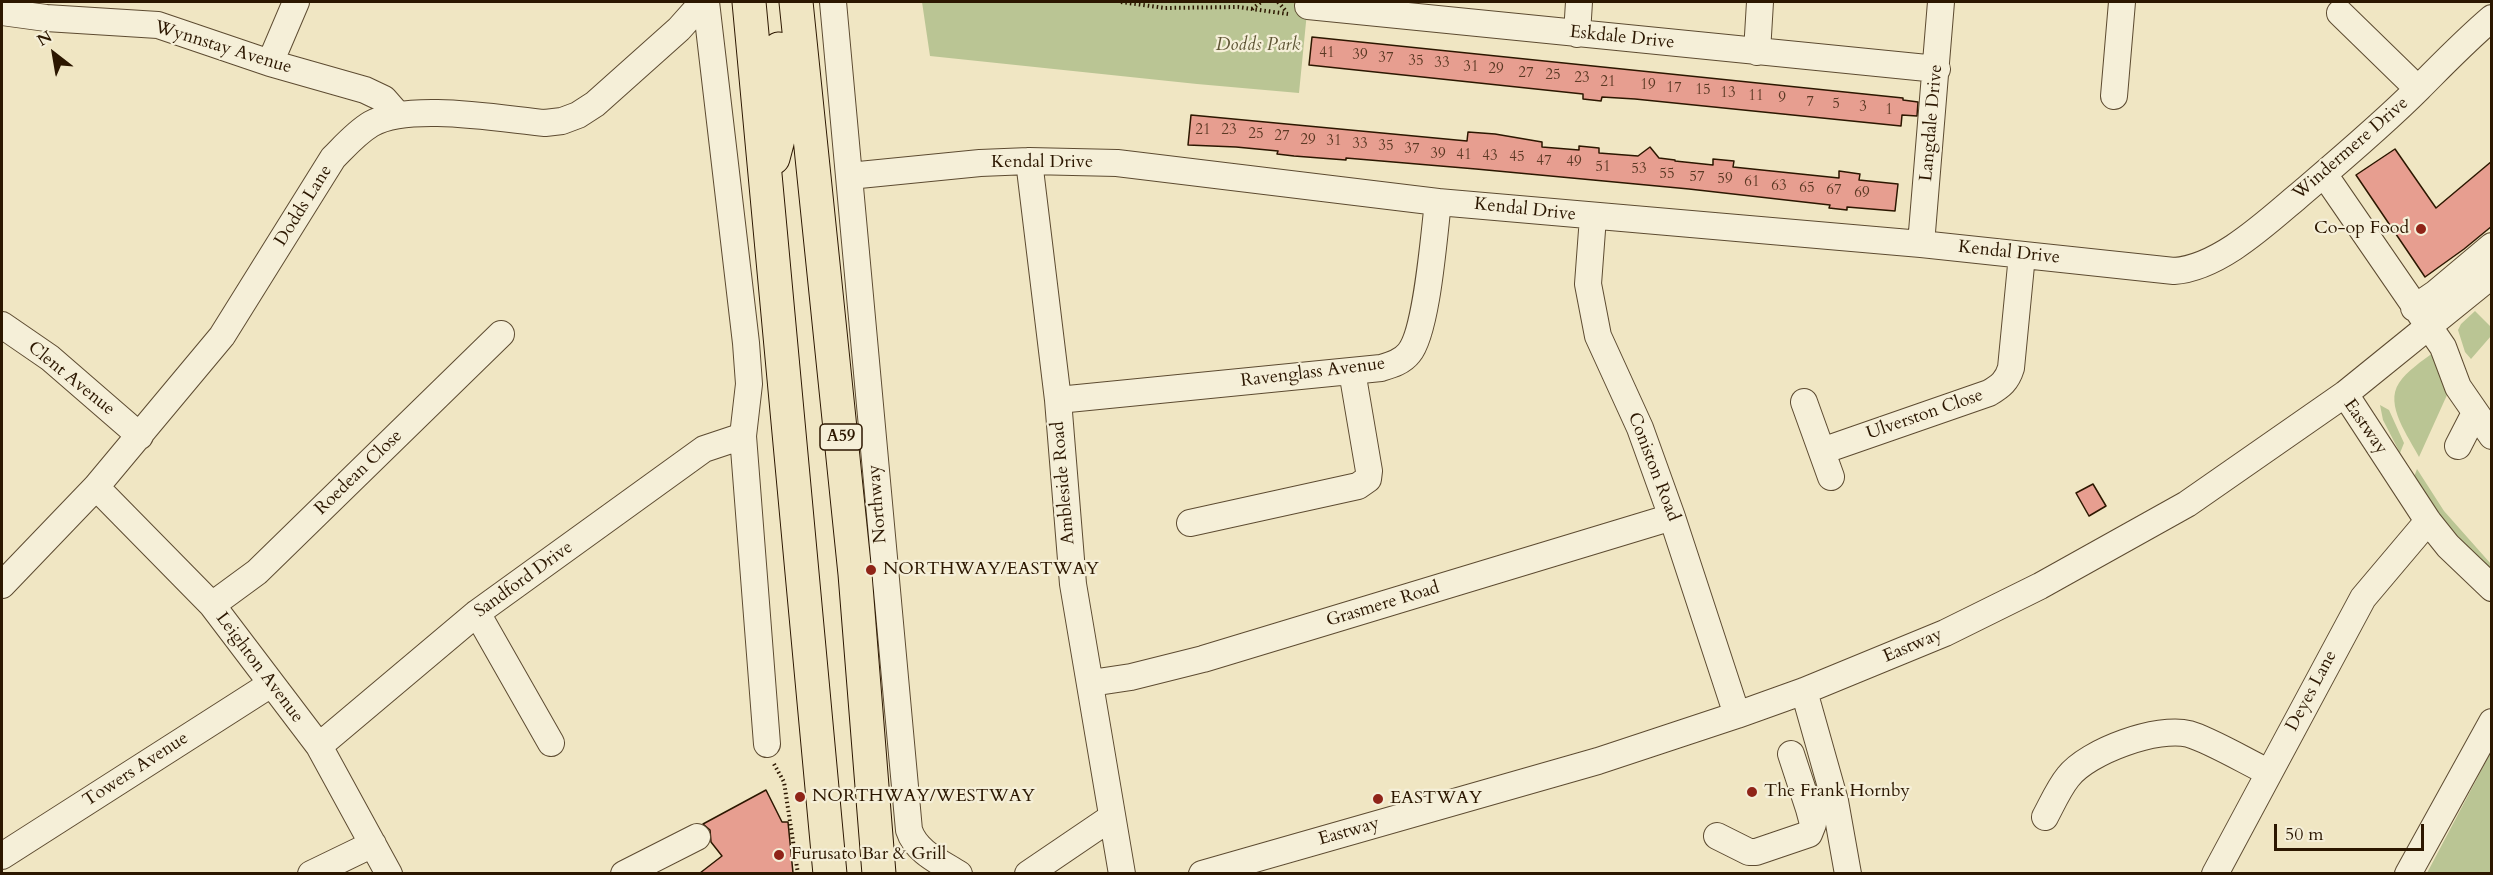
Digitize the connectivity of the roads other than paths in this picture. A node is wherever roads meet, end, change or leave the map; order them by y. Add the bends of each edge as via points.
1 (296, 2) edge
2 (705, 2) edge
3 (749, 2) edge
4 (775, 2) edge
5 (796, 2) edge
6 (833, 2) edge
7 (1579, 2) edge
8 (1760, 2) edge
9 (1941, 2) edge
10 (2122, 2) edge
11 (1419, 9) edge
12 (1300, 10) road end
13 (97, 11) edge
14 (2, 12) edge
15 (2340, 13) edge
16 (2492, 18) edge
17 (1577, 34) junction
18 (1757, 52) junction
19 (270, 63) junction
20 (1936, 69) junction
21 (2418, 89) junction
22 (2114, 96) dead end
23 (398, 115) junction
24 (1029, 161) junction
25 (2324, 174) junction
26 (849, 176) junction
27 (766, 183) junction
28 (1438, 202) junction
29 (1593, 217) junction
30 (1921, 244) junction
31 (2492, 246) edge
32 (2022, 255) junction
33 (2200, 266) joint
34 (2492, 275) edge
35 (2421, 318) junction
36 (2, 325) edge
37 (501, 334) dead end
38 (1353, 371) junction
39 (2345, 394) junction
40 (1058, 400) junction
41 (1804, 402) dead end
42 (2475, 413) junction
43 (140, 436) junction
44 (743, 436) junction
45 (2492, 436) edge
46 (2458, 446) dead end
47 (1822, 451) junction
48 (1831, 477) dead end
49 (96, 487) junction
50 (1672, 517) junction
51 (2428, 521) junction
52 (1190, 524) dead end
53 (2, 585) edge
54 (2492, 588) edge
55 (212, 605) junction
56 (477, 613) junction
57 (1091, 683) junction
58 (271, 684) junction
59 (1804, 691) junction
60 (1737, 716) junction
61 (2492, 722) edge
62 (551, 744) dead end
63 (767, 744) road end
64 (319, 746) junction
65 (1791, 754) dead end
66 (2268, 772) junction
67 (1835, 801) junction
68 (1809, 809) junction
69 (2045, 816) dead end
70 (1112, 817) junction
71 (1717, 836) dead end
72 (697, 837) dead end
73 (373, 844) junction
74 (2, 856) edge
75 (311, 873) edge
76 (389, 873) edge
77 (624, 873) edge
78 (830, 873) edge
79 (879, 873) edge
80 (959, 873) edge
81 (1028, 873) edge
82 (1122, 873) edge
83 (1202, 873) edge
84 (1848, 873) edge
85 (2215, 873) edge
86 (2408, 873) edge

1 - 19 street
2 - 23 street, Dodds Lane via 622,81 578,115 562,121 545,123 421,112
2 - 44 street via 746,343 749,384
3 - 27 highway
4 - 27 highway via 783,108
5 - 79 highway, Northway / A59 via 854,562
6 - 26 street, Northway
7 - 17 street
8 - 18 street
9 - 20 street, Langdale Drive
10 - 22 street
11 - 12 street, Eskdale Drive
11 - 17 street, Eskdale Drive
13 - 14 street, Wynnstay Avenue via 46,18
13 - 19 street, Wynnstay Avenue via 158,25
15 - 21 street
16 - 21 street, Windermere Drive
17 - 18 street, Eskdale Drive
18 - 20 street, Eskdale Drive
19 - 23 street, Wynnstay Avenue via 365,90 384,99
20 - 30 street, Langdale Drive
21 - 25 street, Windermere Drive
23 - 43 street, Dodds Lane via 373,123 333,158 222,336
24 - 26 street, Kendal Drive
24 - 28 street, Kendal Drive via 1117,163
24 - 40 street, Ambleside Road
25 - 33 street, Windermere Drive via 2265,223
25 - 35 street
26 - 80 street, Northway via 909,830 922,851
27 - 78 highway
28 - 29 street, Kendal Drive
28 - 38 street, Ravenglass Avenue via 1422,324 1410,353 1397,363
29 - 30 street, Kendal Drive
29 - 50 street, Coniston Road via 1588,284 1593,316 1602,348 1640,428
30 - 32 street, Kendal Drive
31 - 35 street via 2436,293
32 - 33 street, Kendal Drive via 2174,271
32 - 47 street, Ulverston Close via 2012,368 2000,387
34 - 35 street
35 - 39 street
35 - 42 street via 2443,347 2458,387
36 - 43 street, Clent Avenue via 50,358
37 - 55 street, Roedean Close via 256,572
38 - 40 street, Ravenglass Avenue
38 - 52 street via 1368,479 1358,486
39 - 51 street, Eastway
39 - 59 street, Eastway via 2187,504 2106,551 1944,633
40 - 57 street, Ambleside Road via 1072,584
41 - 47 street
42 - 45 street
42 - 46 street
43 - 49 street, Dodds Lane
44 - 56 street, Sandford Drive via 704,449
44 - 63 street
47 - 48 street
49 - 53 street, Dodds Lane
49 - 55 street, Leighton Avenue
50 - 57 street, Grasmere Road via 1203,659
50 - 60 street, Coniston Road
51 - 54 street, Eastway
51 - 66 street, Deyes Lane via 2363,598
55 - 58 street, Leighton Avenue
56 - 62 street
56 - 64 street, Sandford Drive
57 - 70 street, Ambleside Road
58 - 64 street, Leighton Avenue
58 - 74 street, Towers Avenue
59 - 60 street, Eastway
59 - 67 street
60 - 83 street, Eastway via 1598,761
61 - 86 street
64 - 73 street, Leighton Avenue
65 - 68 street
66 - 69 street via 2191,734 2160,732 2099,753 2082,763 2068,776
66 - 85 street, Deyes Lane
67 - 68 street
67 - 84 street
68 - 71 street via 1813,824 1809,834 1756,852
70 - 81 street
70 - 82 street, Ambleside Road
72 - 77 street
73 - 75 street
73 - 76 street, Leighton Avenue

